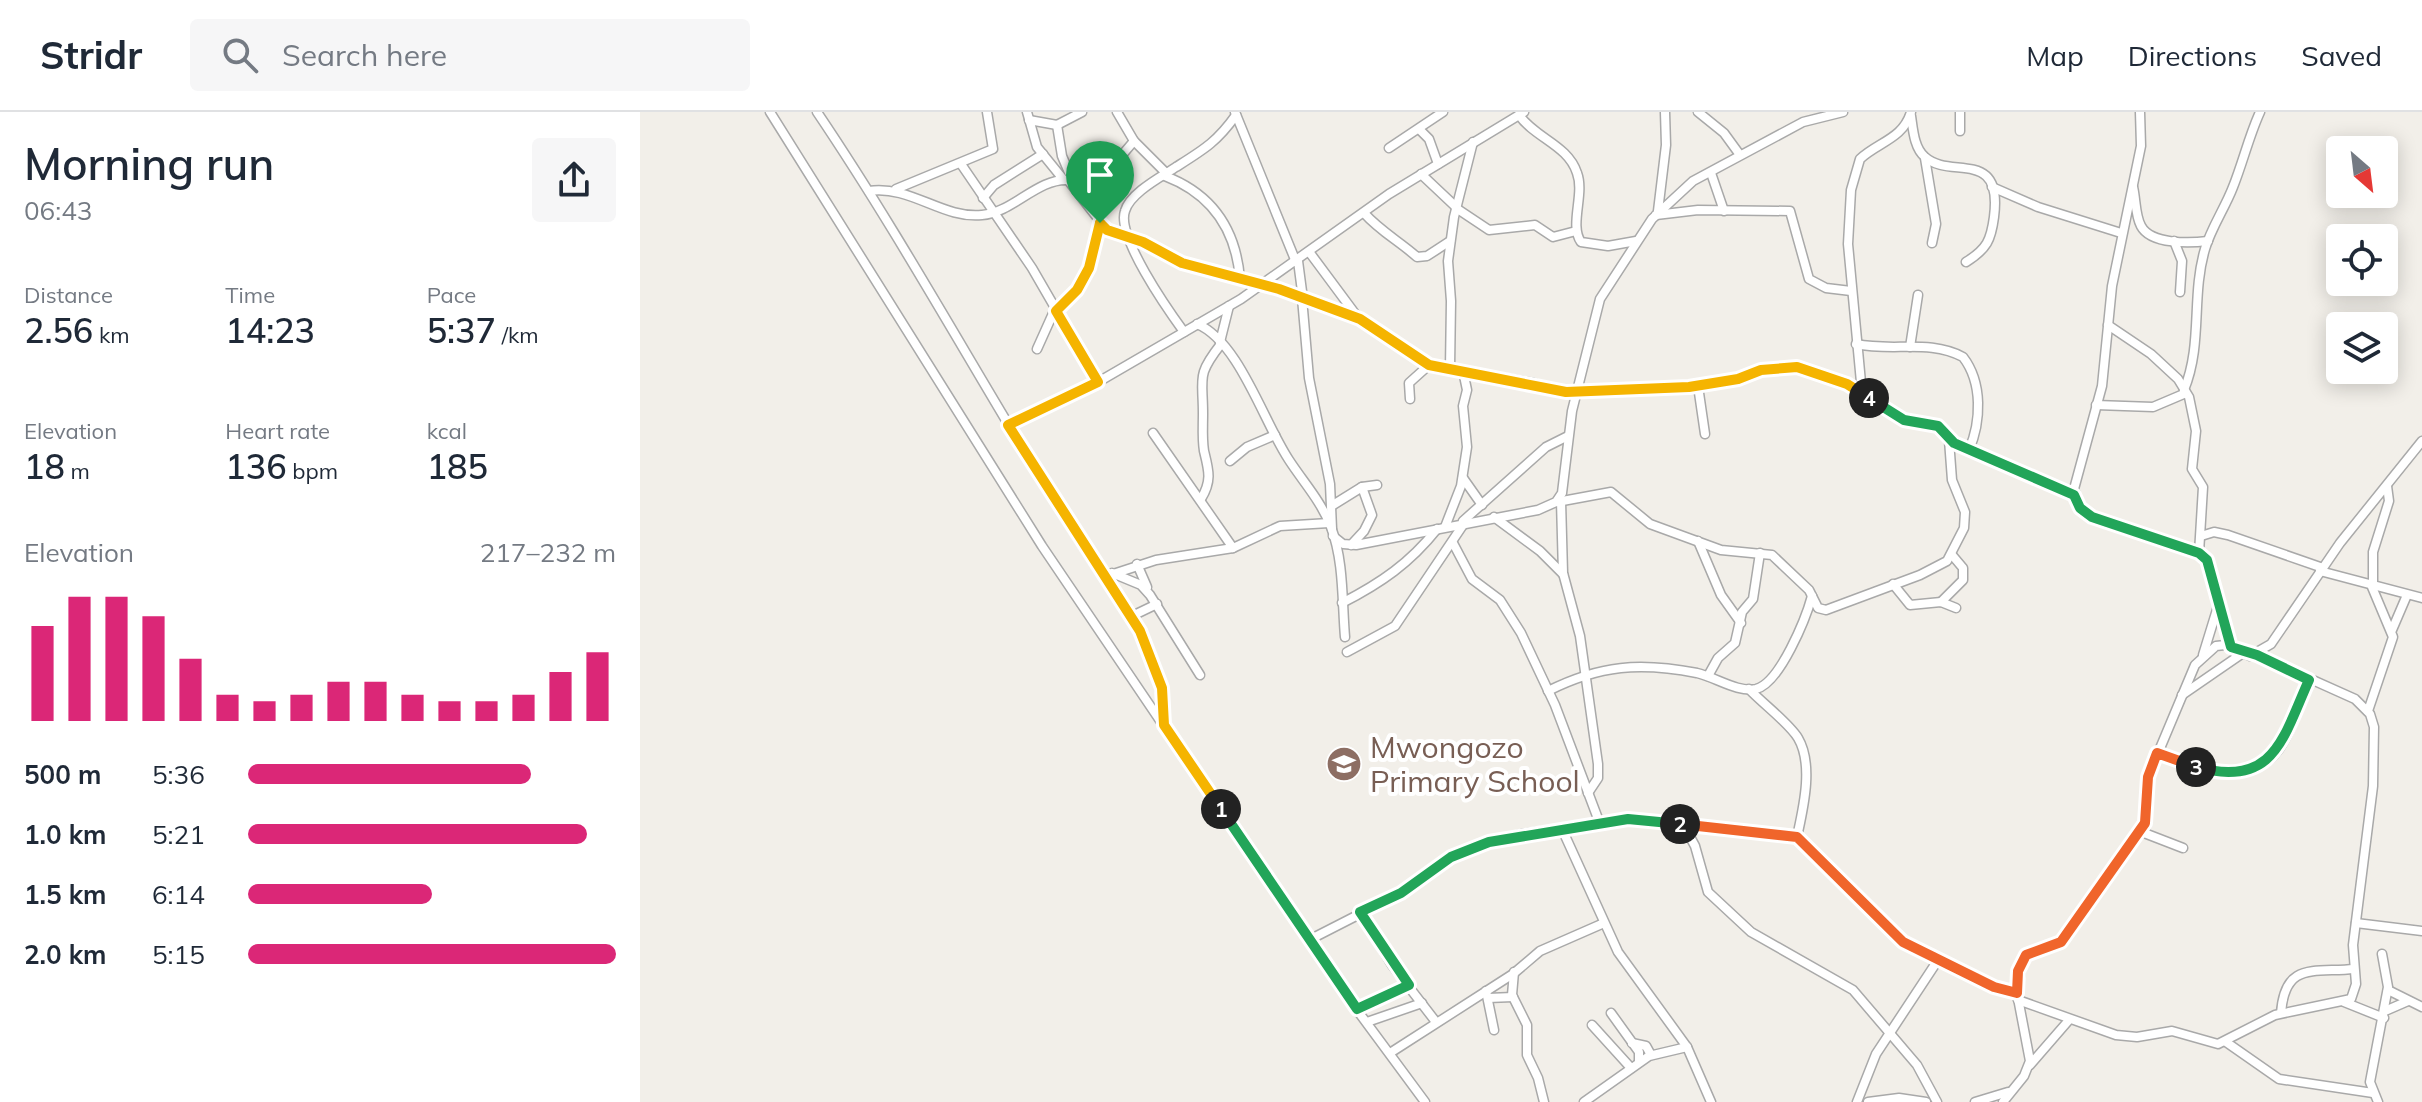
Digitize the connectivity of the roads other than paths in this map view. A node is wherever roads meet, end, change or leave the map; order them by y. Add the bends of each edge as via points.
1 (770, 112) edge
2 (817, 112) edge
3 (987, 112) edge
4 (1082, 112) edge
5 (1117, 112) edge
6 (1443, 112) edge
7 (1453, 112) edge
8 (1665, 112) edge
9 (1698, 112) edge
10 (1843, 112) edge
11 (1960, 112) edge
12 (2140, 112) edge
13 (2260, 112) edge
14 (1236, 113) edge
15 (1519, 114) edge
16 (1911, 114) edge
17 (1028, 116) edge
18 (1057, 125) junction
19 (1419, 129) junction
20 (1960, 131) dead end
21 (1134, 141) junction
22 (1473, 142) junction
23 (1389, 148) dead end
24 (1043, 154) junction
25 (1740, 155) junction
26 (1925, 157) junction
27 (961, 164) junction
28 (1438, 164) junction
29 (1711, 173) junction
30 (1421, 174) junction
31 (1166, 175) junction
32 (1063, 179) junction
33 (2132, 182) junction
34 (1992, 187) junction
35 (896, 189) junction
36 (1078, 190) junction
37 (869, 191) junction
38 (983, 198) junction
39 (1456, 207) junction
40 (1724, 211) junction
41 (993, 212) junction
42 (1364, 213) junction
43 (1656, 214) junction
44 (1100, 223) junction
45 (1576, 231) junction
46 (2121, 233) junction
47 (1129, 239) junction
48 (1450, 241) junction
49 (1636, 241) junction
50 (2174, 241) junction
51 (2208, 241) junction
52 (1932, 243) dead end
53 (1310, 253) junction
54 (1297, 262) junction
55 (1966, 262) dead end
56 (1240, 279) junction
57 (1261, 285) junction
58 (1851, 291) junction
59 (2180, 292) dead end
60 (1918, 295) dead end
61 (1302, 298) junction
62 (1229, 306) junction
63 (1055, 310) junction
64 (1360, 319) junction
65 (1197, 324) junction
66 (2108, 325) junction
67 (1184, 332) junction
68 (1220, 343) junction
69 (1856, 344) junction
70 (1910, 347) junction
71 (1037, 349) dead end
72 (1429, 365) junction
73 (1450, 368) junction
74 (1463, 371) junction
75 (1098, 382) junction
76 (1698, 386) junction
77 (1578, 391) junction
78 (2185, 391) junction
79 (1862, 393) junction
80 (1410, 399) dead end
81 (2096, 405) junction
82 (1008, 425) junction
83 (1153, 433) dead end
84 (1705, 434) dead end
85 (1275, 435) junction
86 (1568, 436) junction
87 (1949, 440) junction
88 (2422, 441) edge
89 (1969, 450) junction
90 (1230, 461) dead end
91 (1463, 478) junction
92 (1377, 485) dead end
93 (2387, 486) junction
94 (1362, 487) junction
95 (2074, 495) junction
96 (1201, 499) junction
97 (1559, 501) junction
98 (1333, 505) junction
99 (1481, 506) junction
100 (1493, 517) junction
101 (1462, 523) junction
102 (1441, 527) junction
103 (1331, 529) junction
104 (2201, 536) junction
105 (1697, 540) junction
106 (1453, 543) junction
107 (1350, 545) junction
108 (1233, 548) junction
109 (1760, 553) junction
110 (2199, 553) junction
111 (1952, 555) junction
112 (1137, 564) junction
113 (2322, 569) junction
114 (1563, 574) junction
115 (1108, 575) junction
116 (1893, 584) junction
117 (2373, 587) junction
118 (1148, 592) junction
119 (2407, 595) junction
120 (1812, 596) junction
121 (2422, 598) edge
122 (1941, 602) junction
123 (2219, 602) junction
124 (1342, 603) junction
125 (1157, 604) junction
126 (1956, 608) dead end
127 (1130, 617) junction
128 (1741, 623) junction
129 (2392, 630) junction
130 (1345, 637) dead end
131 (2231, 647) junction
132 (1347, 652) dead end
133 (2243, 653) junction
134 (2257, 655) junction
135 (2203, 656) junction
136 (1584, 673) junction
137 (1200, 675) dead end
138 (1708, 676) junction
139 (2309, 680) junction
140 (1749, 689) junction
141 (1548, 691) junction
142 (2181, 696) junction
143 (2368, 711) junction
144 (1164, 725) junction
145 (2157, 753) junction
146 (1588, 793) junction
147 (1600, 824) junction
148 (1683, 824) junction
149 (1562, 829) junction
150 (2139, 831) junction
151 (1797, 837) junction
152 (2183, 848) dead end
153 (1360, 912) junction
154 (1604, 923) junction
155 (2356, 923) junction
156 (2422, 931) edge
157 (1309, 940) junction
158 (2382, 954) dead end
159 (1938, 960) junction
160 (2354, 969) junction
161 (1514, 972) junction
162 (1409, 985) junction
163 (2388, 990) junction
164 (1487, 994) junction
165 (1513, 997) junction
166 (2017, 997) junction
167 (2408, 1001) junction
168 (2344, 1002) junction
169 (1422, 1003) junction
170 (2422, 1007) edge
171 (1357, 1009) junction
172 (1611, 1013) dead end
173 (2281, 1013) junction
174 (2385, 1014) junction
175 (2069, 1020) junction
176 (1367, 1022) junction
177 (1436, 1022) junction
178 (1592, 1025) dead end
179 (1494, 1030) dead end
180 (1889, 1031) junction
181 (2226, 1042) junction
182 (1632, 1043) junction
183 (1687, 1047) junction
184 (1390, 1053) junction
185 (1651, 1055) junction
186 (1639, 1062) junction
187 (2029, 1066) junction
188 (1631, 1068) junction
189 (2011, 1091) junction
190 (2373, 1093) junction
191 (1425, 1102) edge
192 (1544, 1102) edge
193 (1584, 1102) edge
194 (1711, 1102) edge
195 (1857, 1102) edge
196 (1868, 1102) edge
197 (1926, 1102) edge
198 (1937, 1102) edge
199 (1975, 1102) edge
200 (2003, 1102) edge
201 (2378, 1102) edge

1 - 144 street via 1036,536
2 - 37 street
3 - 27 street via 993,149
4 - 18 street
5 - 21 street
6 - 7 street
6 - 19 street
8 - 43 street
9 - 25 street
10 - 25 street via 1803,122
11 - 20 street
12 - 33 street via 2141,146
13 - 51 street
14 - 31 street via 1209,149
14 - 54 street
15 - 22 street
15 - 45 street via 1529,129 1573,163 1580,191
16 - 26 street
16 - 58 street via 1895,138 1867,152 1855,169 1848,219
17 - 18 street
17 - 24 street
18 - 36 street via 1062,156
19 - 23 street
19 - 28 street via 1429,139
21 - 31 street
21 - 36 street via 1111,168
22 - 28 street
22 - 39 street
24 - 32 street
24 - 38 street
25 - 29 street
26 - 34 street via 1969,167 1985,175
26 - 52 street via 1936,224
27 - 35 street
27 - 38 street
28 - 30 street
29 - 40 street
29 - 43 street via 1682,188
30 - 39 street
30 - 42 street
31 - 47 street via 1128,203 1123,219
31 - 56 street via 1216,208 1237,249
32 - 36 street
32 - 41 street
33 - 46 street
33 - 50 street via 2143,229
34 - 46 street
34 - 55 street via 1996,203 1990,241
35 - 37 street
35 - 41 street via 956,212
36 - 44 street
37 - 82 street
38 - 41 street
39 - 45 street via 1489,230 1535,225 1553,237
39 - 48 street
40 - 43 street
40 - 58 street via 1790,211 1809,279
41 - 63 street
42 - 48 street via 1383,234 1402,242 1417,257
42 - 53 street
43 - 49 street
44 - 47 street
44 - 63 street via 1089,268 1077,290
45 - 49 street via 1587,245
46 - 66 street
47 - 56 street via 1182,263
47 - 67 street
48 - 73 street
49 - 77 street via 1600,299
50 - 51 street
50 - 59 street via 2182,261
51 - 78 street via 2196,354
53 - 54 street
53 - 64 street
54 - 57 street
54 - 61 street
56 - 57 street
57 - 61 street
57 - 62 street
58 - 69 street
60 - 70 street
61 - 64 street
61 - 98 street via 1309,378
62 - 65 street
62 - 68 street
63 - 71 street
63 - 75 street
64 - 72 street
65 - 67 street
65 - 68 street
66 - 78 street via 2151,354
66 - 81 street
67 - 75 street
68 - 85 street
68 - 96 street via 1200,383 1210,472
69 - 70 street
69 - 79 street
70 - 89 street via 1950,350 1967,363 1978,402
72 - 73 street
72 - 80 street via 1409,383
73 - 74 street
74 - 77 street via 1557,392
74 - 91 street
75 - 82 street
76 - 77 street
76 - 79 street via 1797,367
76 - 84 street
77 - 86 street
78 - 81 street via 2153,407
78 - 104 street via 2195,415 2192,469 2203,487
79 - 87 street via 1904,420 1938,426
81 - 95 street
82 - 115 street
83 - 96 street
85 - 90 street
85 - 103 street via 1314,492
86 - 97 street
86 - 99 street via 1546,447
87 - 89 street
87 - 111 street via 1952,480 1965,512
88 - 93 street
89 - 95 street
91 - 99 street
91 - 102 street
92 - 94 street
93 - 113 street
93 - 117 street via 2389,501 2373,552
94 - 98 street
94 - 107 street via 1372,515
95 - 110 street via 2092,517
96 - 108 street
97 - 100 street
97 - 105 street via 1611,492 1650,524
97 - 114 street
98 - 103 street
99 - 100 street
99 - 101 street
100 - 101 street
100 - 114 street
101 - 102 street
101 - 106 street
102 - 107 street
102 - 124 street via 1389,578
103 - 107 street
103 - 108 street via 1280,526
103 - 124 street
104 - 110 street
104 - 113 street via 2228,535
105 - 109 street via 1721,550
105 - 128 street via 1721,595
106 - 132 street via 1395,626
106 - 141 street via 1472,579 1500,600
108 - 112 street
109 - 120 street via 1783,564
109 - 128 street via 1753,599 1742,612
110 - 123 street via 2211,567
111 - 116 street
111 - 122 street via 1963,568 1963,580
112 - 115 street
112 - 118 street
113 - 117 street
113 - 134 street via 2271,644
114 - 136 street
115 - 118 street
115 - 127 street
116 - 120 street via 1826,610 1818,608
116 - 122 street via 1910,605
117 - 119 street
117 - 129 street
118 - 125 street
119 - 121 street
119 - 129 street
120 - 140 street via 1785,657 1761,686
122 - 126 street
123 - 131 street
123 - 135 street
124 - 130 street
125 - 127 street
125 - 137 street
127 - 144 street via 1153,658 1162,688
128 - 138 street via 1735,643
129 - 143 street via 2380,685
131 - 133 street
131 - 135 street via 2216,646
133 - 134 street
133 - 142 street
134 - 139 street
135 - 142 street
136 - 138 street via 1639,668
136 - 141 street
136 - 146 street via 1599,773
138 - 140 street
139 - 143 street via 2355,699
139 - 145 street via 2279,750 2253,770 2214,772
140 - 151 street via 1802,746 1805,787
141 - 146 street
142 - 145 street
143 - 155 street via 2375,756
144 - 157 street
145 - 150 street via 2148,777 2145,823
146 - 147 street
147 - 148 street via 1628,819
147 - 149 street
148 - 151 street
148 - 180 street via 1715,900 1751,932 1853,990
149 - 153 street via 1470,848 1401,893
149 - 154 street
150 - 152 street
150 - 166 street via 2061,942 2026,955 2018,971
151 - 159 street via 1903,942
153 - 157 street
153 - 162 street
154 - 161 street via 1562,939
154 - 183 street via 1618,952
155 - 156 street
155 - 160 street
157 - 171 street
158 - 163 street
159 - 166 street
159 - 180 street
160 - 168 street via 2356,988
160 - 173 street via 2296,975 2283,991
161 - 164 street
161 - 165 street
162 - 169 street
162 - 171 street
163 - 167 street
163 - 174 street
164 - 165 street
164 - 177 street
164 - 179 street
165 - 192 street via 1527,1025 1527,1055
166 - 175 street
166 - 187 street
167 - 170 street
167 - 174 street
168 - 173 street
168 - 174 street
169 - 176 street
169 - 177 street
171 - 176 street
172 - 182 street
173 - 181 street
174 - 190 street via 2372,1069
175 - 181 street via 2116,1035 2172,1031
175 - 187 street
176 - 184 street
177 - 184 street
178 - 188 street
180 - 195 street
180 - 198 street via 1917,1065
181 - 190 street via 2279,1079
182 - 185 street via 1646,1046
182 - 186 street
183 - 185 street
183 - 194 street
184 - 191 street
185 - 186 street
186 - 188 street
187 - 189 street
188 - 193 street
189 - 199 street
189 - 200 street
190 - 201 street
196 - 197 street

